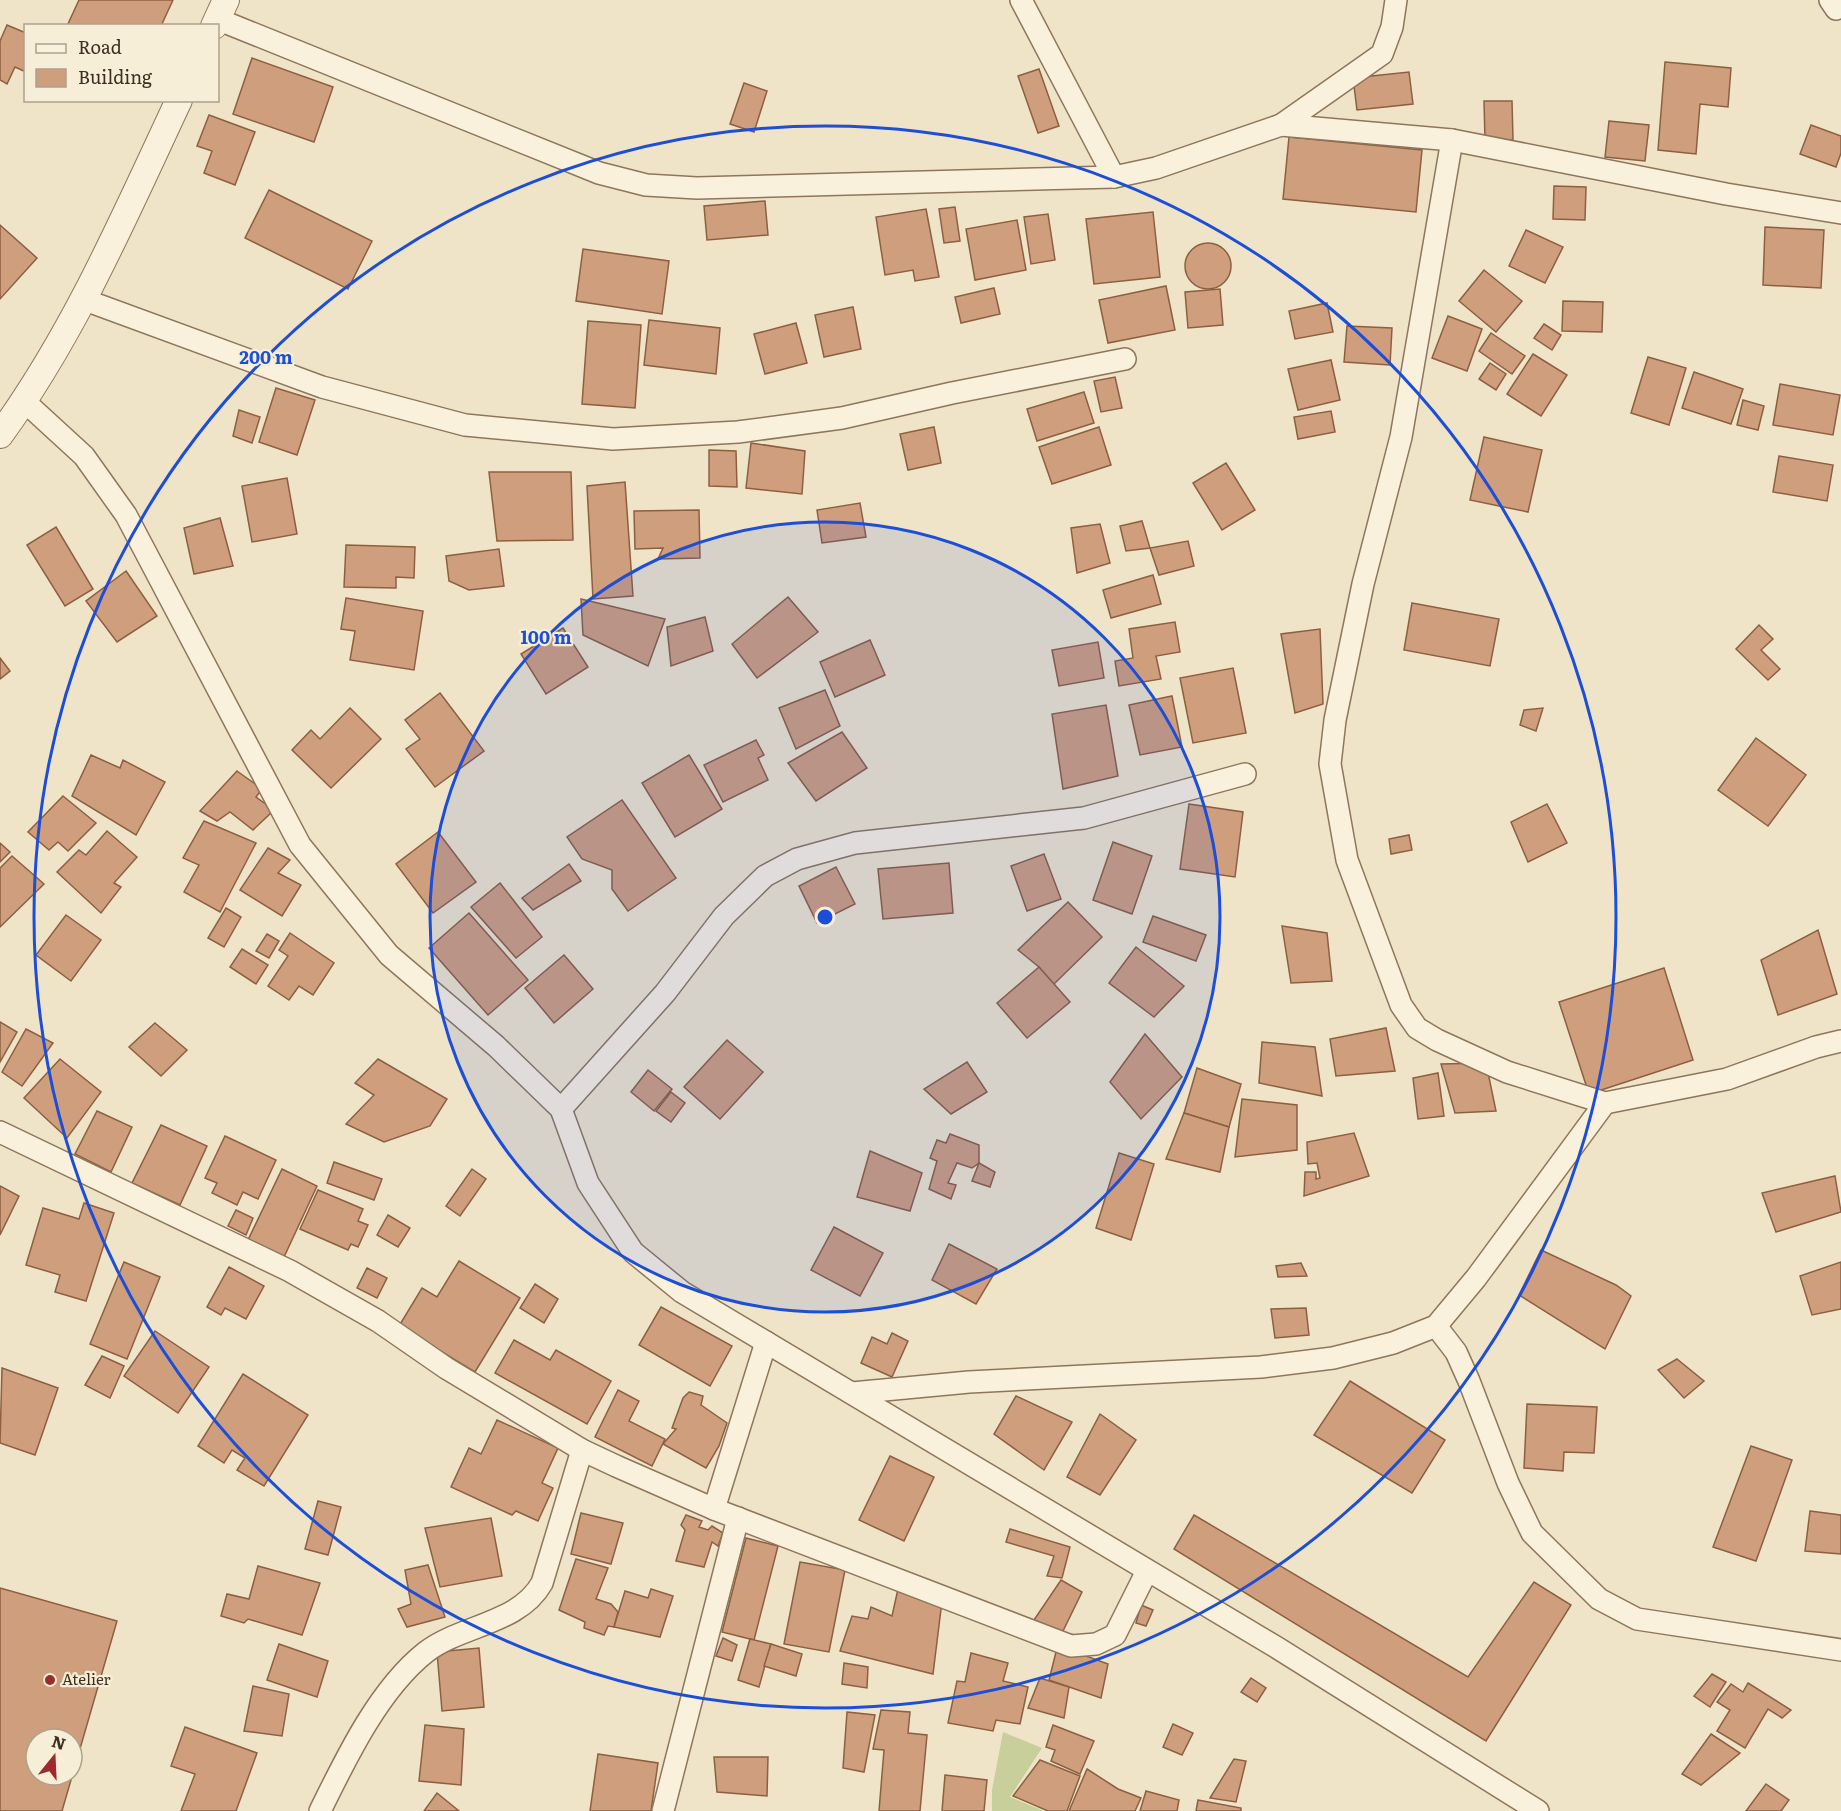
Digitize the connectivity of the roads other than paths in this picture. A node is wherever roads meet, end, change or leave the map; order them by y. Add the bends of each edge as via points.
1 (1021, 0) edge
2 (1396, 0) edge
3 (219, 15) edge
4 (177, 102) edge
5 (1281, 125) junction
6 (1452, 140) junction
7 (1114, 177) junction
8 (1841, 213) edge
9 (85, 300) junction
10 (1125, 359) dead end
11 (24, 401) junction
12 (0, 435) edge
13 (1245, 774) dead end
14 (1841, 1041) edge
15 (1605, 1103) junction
16 (561, 1109) junction
17 (0, 1132) edge
18 (1436, 1326) junction
19 (766, 1342) junction
20 (852, 1394) junction
21 (582, 1450) junction
22 (714, 1509) junction
23 (738, 1518) junction
24 (1147, 1571) junction
25 (1841, 1650) edge
26 (320, 1811) edge
27 (663, 1811) edge
28 (1538, 1811) edge

1 - 7 street
2 - 5 street via 1382,54
3 - 7 street via 599,173 646,185 697,188
4 - 9 street
5 - 6 street
5 - 7 street via 1156,168
6 - 8 street
6 - 15 street via 1401,437 1363,584 1335,720 1330,764 1347,861 1401,1005 1417,1028 1507,1072
9 - 10 street via 322,387 454,422 613,439 738,432 842,418
9 - 11 street
11 - 12 street
11 - 16 street via 84,456 126,515 300,845 389,955 496,1046
13 - 16 street via 1084,818 855,843 797,859 765,876 724,916 665,993
14 - 15 street via 1727,1079
15 - 18 street
16 - 19 street via 588,1184 633,1252 682,1292
17 - 21 street via 300,1277 378,1321 446,1368
18 - 20 street via 1343,1356 1261,1367 969,1382
18 - 25 street via 1465,1371 1508,1483 1532,1533 1599,1599 1637,1619
19 - 20 street
19 - 22 street
20 - 24 street
21 - 22 street
21 - 26 street via 535,1596 517,1609 428,1650 395,1680 339,1771
22 - 23 street
23 - 24 street via 1071,1646 1096,1644 1115,1635
23 - 27 street
24 - 28 street

